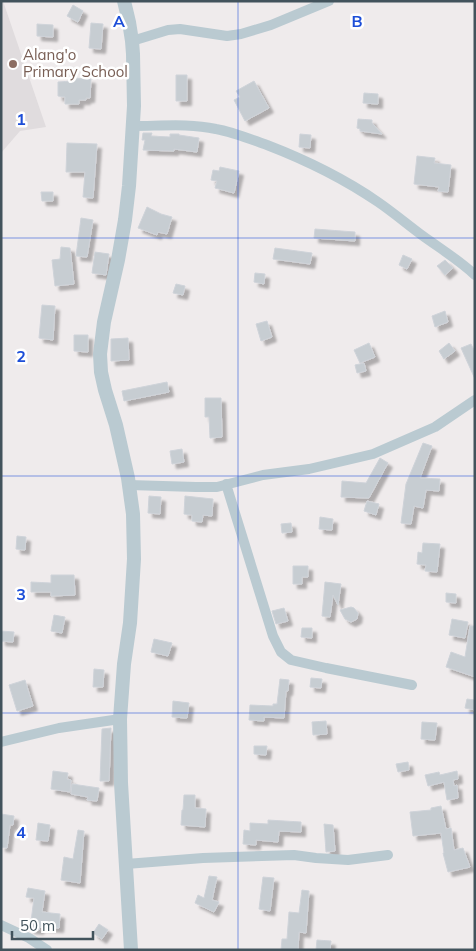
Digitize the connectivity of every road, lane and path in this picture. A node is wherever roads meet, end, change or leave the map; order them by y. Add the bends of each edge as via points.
1 (124, 1) edge
2 (329, 1) edge
3 (132, 41) junction
4 (133, 126) junction
5 (475, 275) edge
6 (475, 400) edge
7 (226, 484) junction
8 (129, 485) junction
9 (412, 685) dead end
10 (120, 719) junction
11 (1, 742) edge
12 (388, 854) dead end
13 (126, 864) junction
14 (1, 925) edge
15 (46, 950) edge
16 (131, 950) edge

1 - 3 street
2 - 3 street via 241,34 227,36 180,29
3 - 4 street
4 - 5 street via 179,125 217,129 294,156 325,170 379,203
4 - 8 street via 125,220 100,354 101,372
6 - 7 street via 435,427 374,454 309,470 263,475
7 - 8 street via 217,487
7 - 9 street via 273,636 281,652 291,660
8 - 10 street via 134,559
10 - 11 street via 59,728
10 - 13 street
12 - 13 street via 348,860 294,855
13 - 16 street
14 - 15 street

